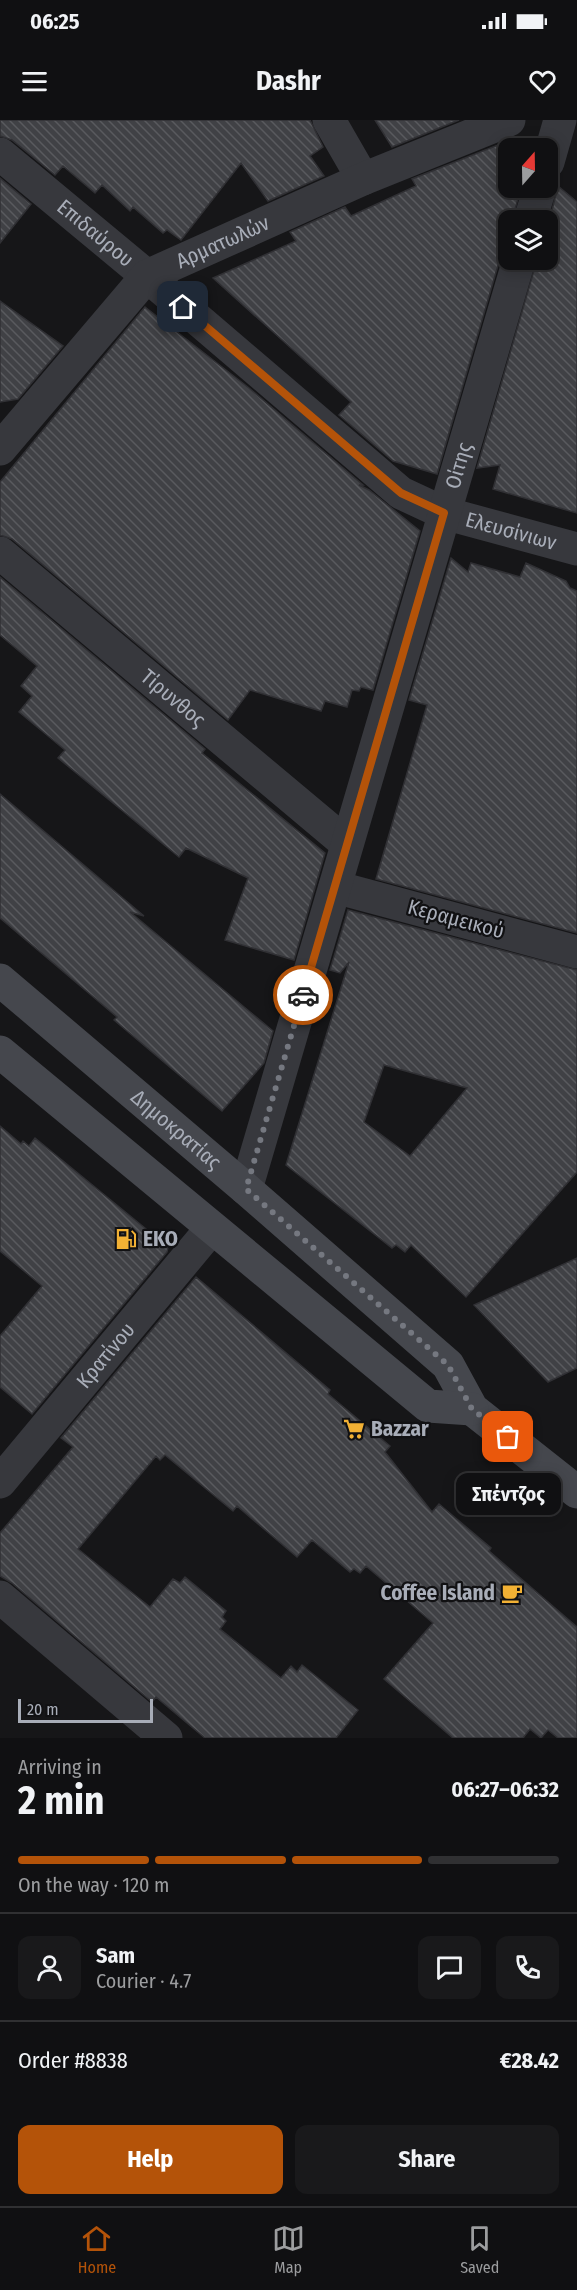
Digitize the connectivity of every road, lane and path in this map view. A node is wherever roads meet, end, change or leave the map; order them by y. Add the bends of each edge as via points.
1 (329, 120) edge
2 (509, 120) edge
3 (565, 125) edge
4 (558, 140) edge
5 (0, 154) edge
6 (363, 179) junction
7 (516, 270) edge
8 (147, 276) junction
9 (0, 448) edge
10 (444, 513) junction
11 (577, 549) edge
12 (0, 553) edge
13 (347, 844) junction
14 (335, 887) junction
15 (577, 952) edge
16 (0, 980) edge
17 (0, 1052) edge
18 (246, 1189) junction
19 (211, 1229) junction
20 (472, 1409) junction
21 (0, 1482) edge
22 (577, 1492) edge
23 (0, 1597) edge
24 (166, 1738) edge

1 - 6 street
2 - 6 street, Αρματωλών
3 - 4 street
5 - 8 street, Επιδαύρου
6 - 8 street, Αρματωλών
7 - 10 street, Οίτης
8 - 9 street, Αρματωλών
8 - 10 street, Επιδαύρου via 401,493
10 - 11 street, Ελευσίνιων
10 - 13 street, Οίτης
12 - 13 street, Τίρυνθος
13 - 14 street, Οίτης
14 - 15 street, Κεραµεικού
14 - 18 street, Οίτης
16 - 18 street, Δημοκρατίας
17 - 19 street
18 - 20 street, Δημοκρατίας via 448,1365
19 - 20 street via 428,1406
19 - 21 street, Κρατίνου
20 - 22 street, Δημοκρατίας
23 - 24 street

